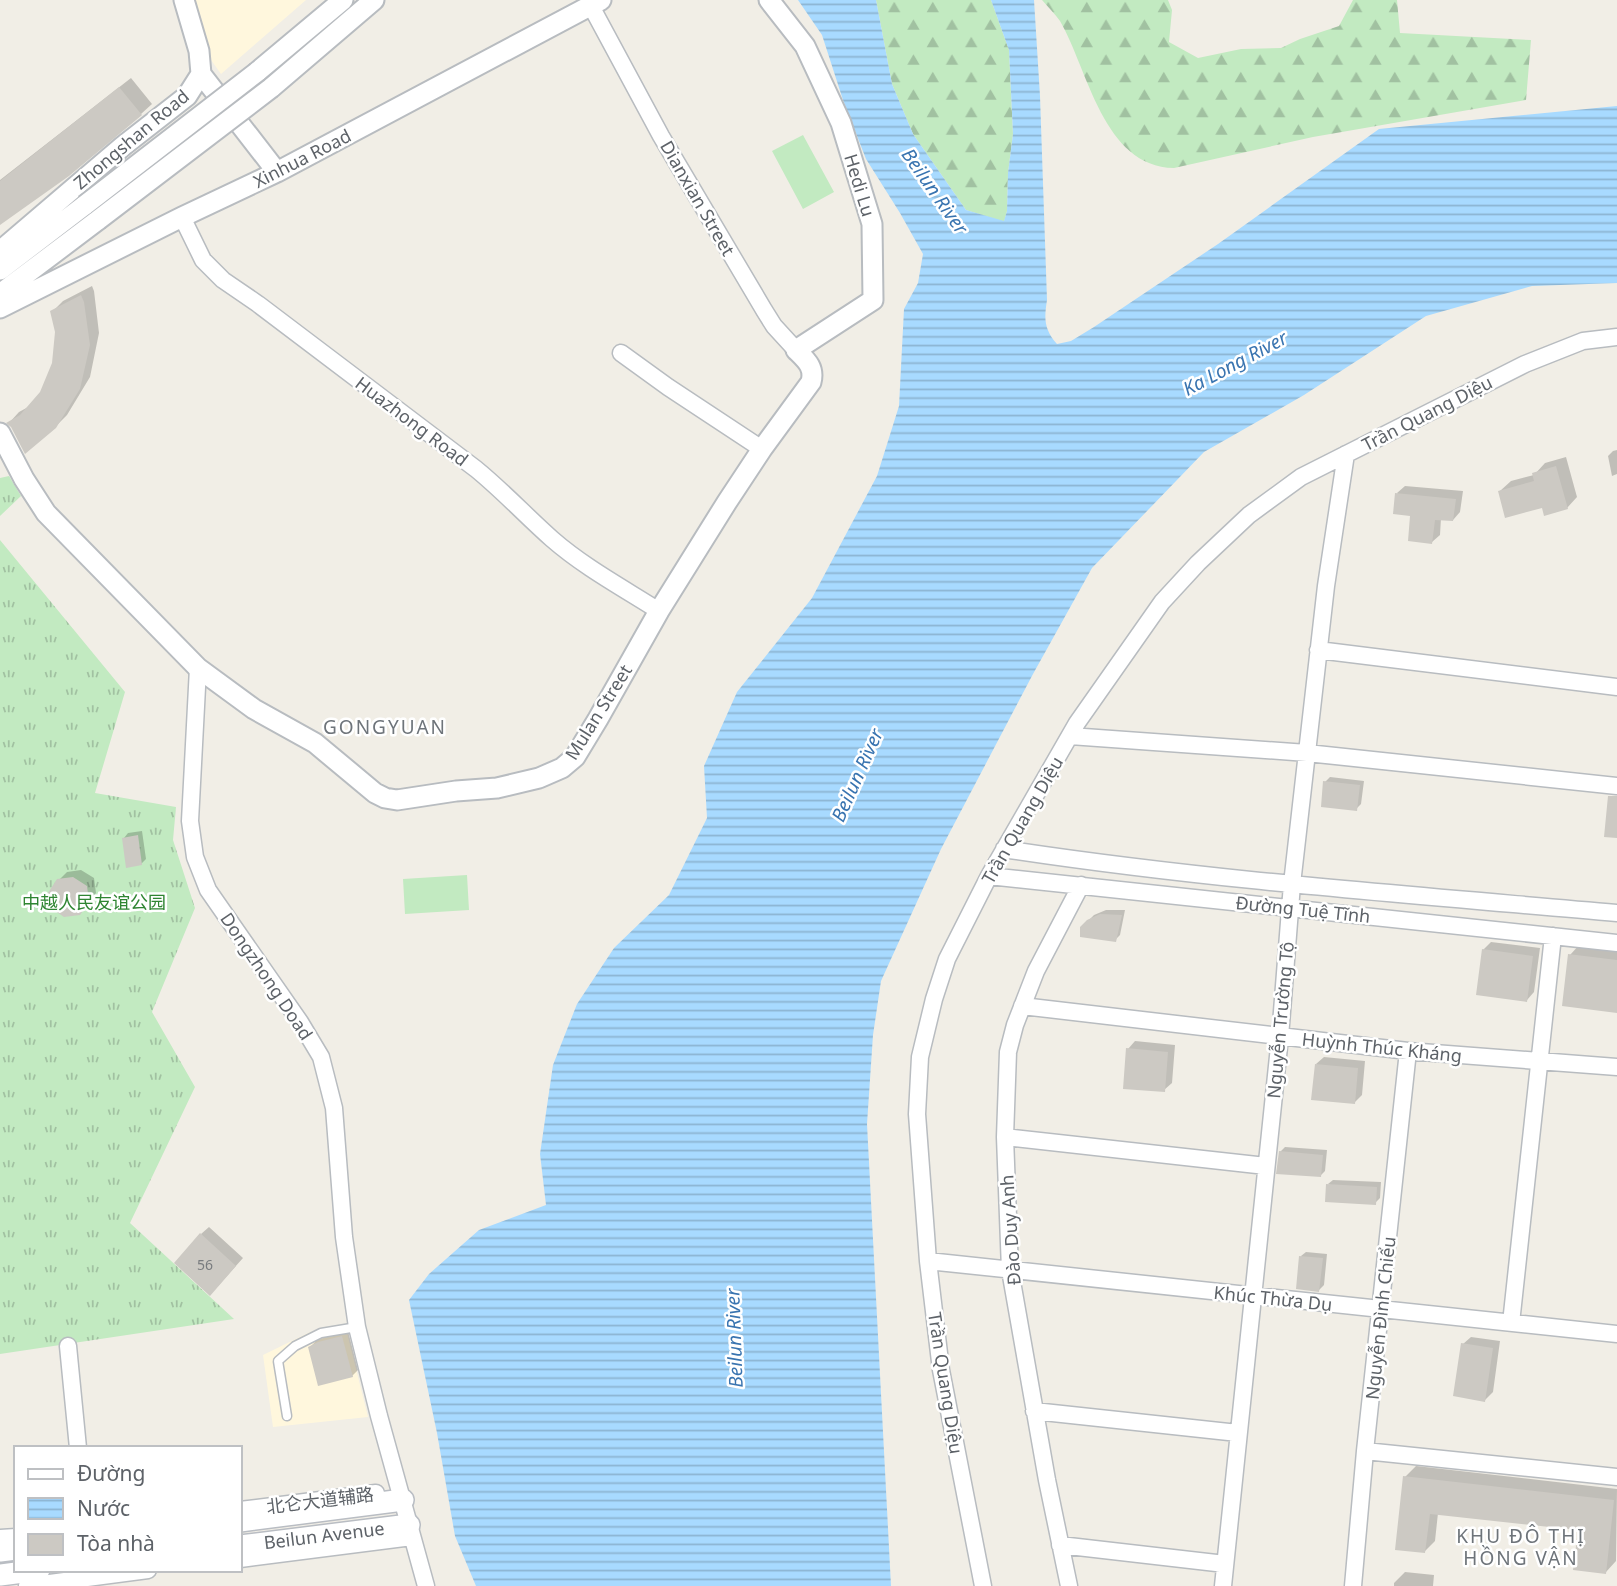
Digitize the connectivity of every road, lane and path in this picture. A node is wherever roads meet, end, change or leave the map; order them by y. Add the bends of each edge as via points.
1 (184, 0) edge
2 (343, 0) edge
3 (374, 0) edge
4 (769, 0) edge
5 (596, 3) edge
6 (201, 74) junction
7 (277, 172) junction
8 (182, 217) junction
9 (0, 251) edge
10 (0, 270) edge
11 (0, 294) edge
12 (0, 308) edge
13 (1617, 337) edge
14 (796, 350) junction
15 (621, 353) dead end
16 (811, 382) joint
17 (0, 433) edge
18 (762, 449) junction
19 (1346, 454) junction
20 (659, 611) junction
21 (1318, 650) junction
22 (198, 668) junction
23 (1617, 687) edge
24 (1070, 736) junction
25 (1307, 753) junction
26 (1617, 786) edge
27 (1004, 849) junction
28 (989, 876) junction
29 (1292, 884) junction
30 (1081, 885) junction
31 (1290, 908) junction
32 (1617, 914) edge
33 (1553, 936) junction
34 (1617, 943) edge
35 (1022, 1006) junction
36 (1280, 1037) junction
37 (1408, 1051) junction
38 (1539, 1061) junction
39 (1617, 1067) edge
40 (1005, 1137) junction
41 (1266, 1166) junction
42 (928, 1261) junction
43 (1010, 1270) junction
44 (1252, 1295) junction
45 (1382, 1309) junction
46 (1511, 1323) junction
47 (357, 1327) junction
48 (1617, 1334) edge
49 (68, 1346) dead end
50 (1034, 1411) junction
51 (287, 1416) dead end
52 (1238, 1433) junction
53 (78, 1446) edge
54 (1365, 1451) junction
55 (1617, 1478) edge
56 (401, 1495) junction
57 (242, 1510) edge
58 (242, 1521) edge
59 (411, 1531) junction
60 (1060, 1545) junction
61 (242, 1546) edge
62 (242, 1559) edge
63 (1225, 1564) junction
64 (23, 1572) edge
65 (134, 1572) edge
66 (0, 1575) edge
67 (91, 1578) edge
68 (27, 1586) edge
69 (426, 1586) edge
70 (983, 1586) edge
71 (1069, 1586) edge
72 (1223, 1586) edge
73 (1353, 1586) edge

1 - 6 street, Zhongshan Road
2 - 10 street, bridge
3 - 11 street, bridge via 271,88
4 - 14 street, Hedi Lu via 805,46 841,123 872,224 873,300
5 - 7 street, Xinhua Road
5 - 14 street, Dianxian Street via 661,136 774,326
6 - 7 street
6 - 9 street, Zhongshan Road via 187,96
7 - 8 street, Xinhua Road
8 - 12 street, Xinhua Road
8 - 20 street, Huazhong Road via 203,260 223,280 476,469 568,552
13 - 19 street, Trần Quang Diệu via 1583,341 1525,364
14 - 16 street, Dianxian Street via 812,369
15 - 18 street
16 - 18 street, Mulan Street
17 - 22 street via 46,513
18 - 20 street, Mulan Street
19 - 21 street, Nguyễn Trường Tộ
19 - 24 street, Trần Quang Diệu via 1301,477 1249,515 1198,563 1162,602
20 - 22 street, Mulan Street via 575,757 539,778 497,789 384,798 315,743 254,709
21 - 23 street
21 - 25 street, Nguyễn Trường Tộ
22 - 47 street, Dongzhong Doad via 190,821 195,858 208,890 321,1057 334,1108 344,1237
24 - 25 street
24 - 27 street, Trần Quang Diệu
25 - 26 street
25 - 29 street, Nguyễn Trường Tộ
27 - 28 street, Trần Quang Diệu
27 - 29 street, Đường Tuệ Tĩnh
28 - 30 street, Đường Tuệ Tĩnh
28 - 42 street, Trần Quang Diệu via 947,959 920,1057 917,1114
29 - 31 street, Nguyễn Trường Tộ
29 - 32 street, Đường Tuệ Tĩnh
30 - 31 street, Đường Tuệ Tĩnh
30 - 35 street, Đào Duy Anh
31 - 33 street, Đường Tuệ Tĩnh
31 - 36 street, Nguyễn Trường Tộ
33 - 34 street, Đường Tuệ Tĩnh
33 - 38 street
35 - 36 street, Huỳnh Thúc Kháng
35 - 40 street, Đào Duy Anh via 1008,1052
36 - 37 street, Huỳnh Thúc Kháng
36 - 41 street, Nguyễn Trường Tộ
37 - 38 street, Huỳnh Thúc Kháng
37 - 45 street, Nguyễn Đình Chiểu
38 - 39 street, Huỳnh Thúc Kháng
38 - 46 street
40 - 41 street
40 - 43 street, Đào Duy Anh
41 - 44 street, Nguyễn Trường Tộ
42 - 43 street, Khúc Thừa Dụ
42 - 70 street, Trần Quang Diệu via 941,1370
43 - 44 street, Khúc Thừa Dụ
43 - 50 street, Đào Duy Anh
44 - 45 street, Khúc Thừa Dụ
44 - 52 street, Nguyễn Trường Tộ
45 - 46 street, Khúc Thừa Dụ
45 - 54 street, Nguyễn Đình Chiểu
46 - 48 street, Khúc Thừa Dụ
47 - 51 lane via 321,1333 278,1361
47 - 56 street, Dongzhong Doad
49 - 53 street
50 - 52 street
50 - 60 street, Đào Duy Anh
52 - 63 street, Nguyễn Trường Tộ
54 - 55 street
54 - 73 street, Nguyễn Đình Chiểu
56 - 57 street, 北仑大道辅路
56 - 58 main road, Beilun Avenue
56 - 59 street, Dongzhong Doad
59 - 61 main road, Beilun Avenue
59 - 62 street
59 - 69 street, Dongzhong Doad
60 - 63 street
60 - 71 street, Đào Duy Anh
63 - 72 street, Nguyễn Trường Tộ
64 - 66 main road
65 - 67 street
67 - 68 street

